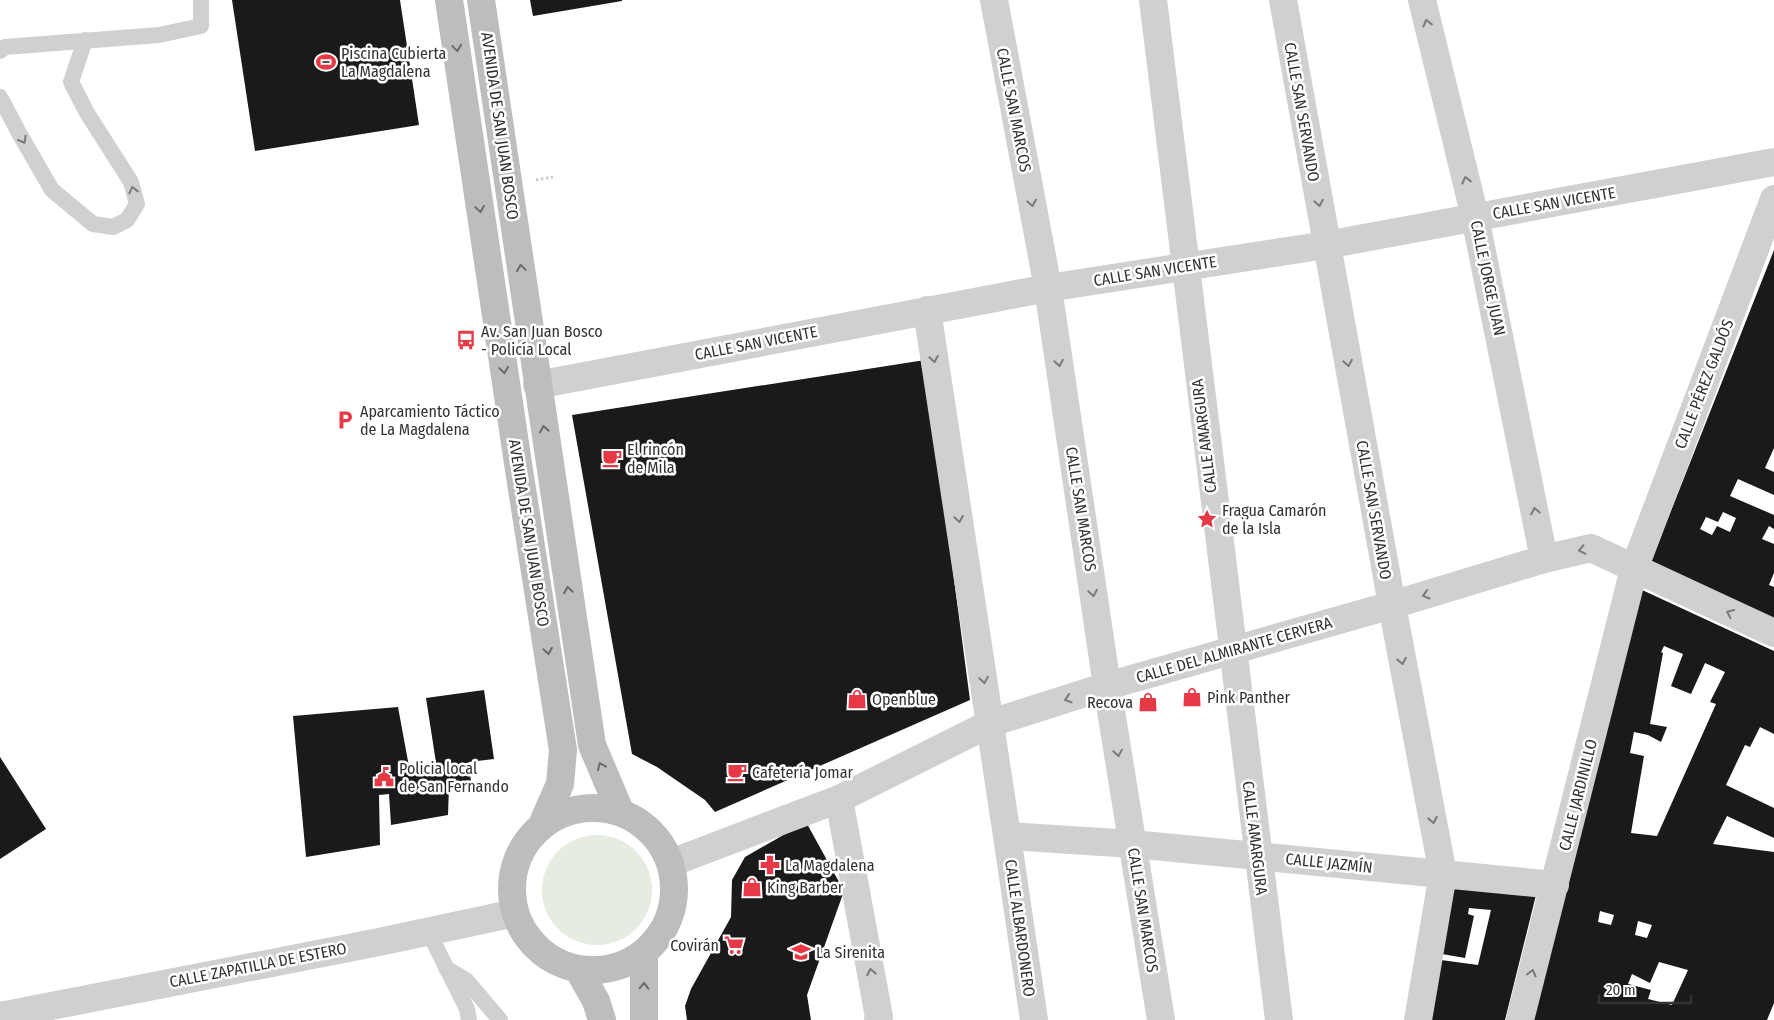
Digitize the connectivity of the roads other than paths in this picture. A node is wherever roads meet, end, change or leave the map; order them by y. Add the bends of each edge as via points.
1 (201, 0) edge
2 (449, 0) edge
3 (481, 0) edge
4 (994, 0) edge
5 (1153, 0) edge
6 (1282, 0) edge
7 (1422, 0) edge
8 (85, 40) junction
9 (0, 50) edge
10 (0, 97) edge
11 (1774, 162) edge
12 (1774, 199) edge
13 (1475, 217) junction
14 (1326, 245) junction
15 (1183, 266) junction
16 (1048, 288) junction
17 (927, 310) junction
18 (537, 385) junction
19 (1544, 559) junction
20 (1634, 570) junction
21 (1392, 605) junction
22 (1774, 633) edge
23 (1230, 651) junction
24 (1107, 686) junction
25 (991, 723) junction
26 (839, 800) junction
27 (620, 811) junction
28 (542, 825) junction
29 (1007, 836) junction
30 (1133, 844) junction
31 (1257, 855) junction
32 (671, 863) junction
33 (1443, 874) junction
34 (1555, 885) junction
35 (515, 912) junction
36 (428, 931) junction
37 (644, 953) junction
38 (446, 968) junction
39 (578, 969) junction
40 (49, 1013) edge
41 (0, 1016) edge
42 (469, 1020) edge
43 (500, 1020) edge
44 (602, 1020) edge
45 (644, 1020) edge
46 (878, 1020) edge
47 (1034, 1020) edge
48 (1161, 1020) edge
49 (1278, 1020) edge
50 (1418, 1020) edge
51 (1520, 1020) edge

1 - 8 lane via 201,26 159,35
2 -> 28 street, AVENIDA DE SAN JUAN BOSCO via 563,750 560,784
18 -> 3 street, AVENIDA DE SAN JUAN BOSCO
4 -> 16 street, CALLE SAN MARCOS
5 - 15 street, CALLE AMARGURA
6 -> 14 street, CALLE SAN SERVANDO
13 -> 7 street, CALLE JORGE JUAN
8 - 9 lane
10 -> 8 lane via 52,190 94,224 113,227 127,220 137,204 131,182 71,82
11 - 13 street, CALLE SAN VICENTE
12 - 20 street, CALLE PÉREZ GALDÓS
13 - 14 street, CALLE SAN VICENTE
19 -> 13 street, CALLE JORGE JUAN
14 - 15 street, CALLE SAN VICENTE
14 -> 21 street, CALLE SAN SERVANDO
15 - 16 street, CALLE SAN VICENTE
15 - 23 street, CALLE AMARGURA
16 - 17 street, CALLE SAN VICENTE
16 -> 24 street, CALLE SAN MARCOS
17 - 18 street, CALLE SAN VICENTE via 690,348
17 -> 25 street
27 -> 18 street, AVENIDA DE SAN JUAN BOSCO via 592,745
20 -> 19 street, CALLE DEL ALMIRANTE CERVERA via 1591,548
19 -> 21 street, CALLE DEL ALMIRANTE CERVERA
22 -> 20 street, CALLE DEL ALMIRANTE CERVERA
20 - 34 street, CALLE JARDINILLO
21 - 23 street, CALLE DEL ALMIRANTE CERVERA
21 -> 33 street, CALLE SAN SERVANDO
23 - 24 street, CALLE DEL ALMIRANTE CERVERA
23 - 31 street, CALLE AMARGURA
24 -> 25 street, CALLE DEL ALMIRANTE CERVERA
24 -> 30 street, CALLE SAN MARCOS
25 - 26 street, CALLE DEL ALMIRANTE CERVERA
25 - 29 street
26 - 32 street, CALLE DEL ALMIRANTE CERVERA
46 -> 26 street
27 - 28 street via 593,807 567,811
27 - 32 street via 642,823 660,840
28 - 35 street via 526,843 515,865 512,888
29 - 30 street, CALLE JAZMÍN
29 - 47 street, CALLE ALBARDONERO
30 - 31 street, CALLE JAZMÍN
30 - 48 street, CALLE SAN MARCOS
31 - 33 street, CALLE JAZMÍN
31 - 49 street, CALLE AMARGURA
32 - 37 street via 676,888 672,912 661,935
33 - 34 street, CALLE JAZMÍN
33 - 50 street, CALLE SAN SERVANDO
51 -> 34 street, CALLE JARDINILLO
35 - 36 street, CALLE ZAPATILLA DE ESTERO
35 - 39 street via 524,933 538,950 557,962
36 - 38 lane
36 - 40 street, CALLE ZAPATILLA DE ESTERO
37 - 39 street via 624,965 601,971
45 -> 37 street
38 - 42 lane via 467,1009
38 - 43 lane via 466,980
39 - 44 street via 596,1001
40 - 41 street, CALLE ZAPATILLA DE ESTERO

